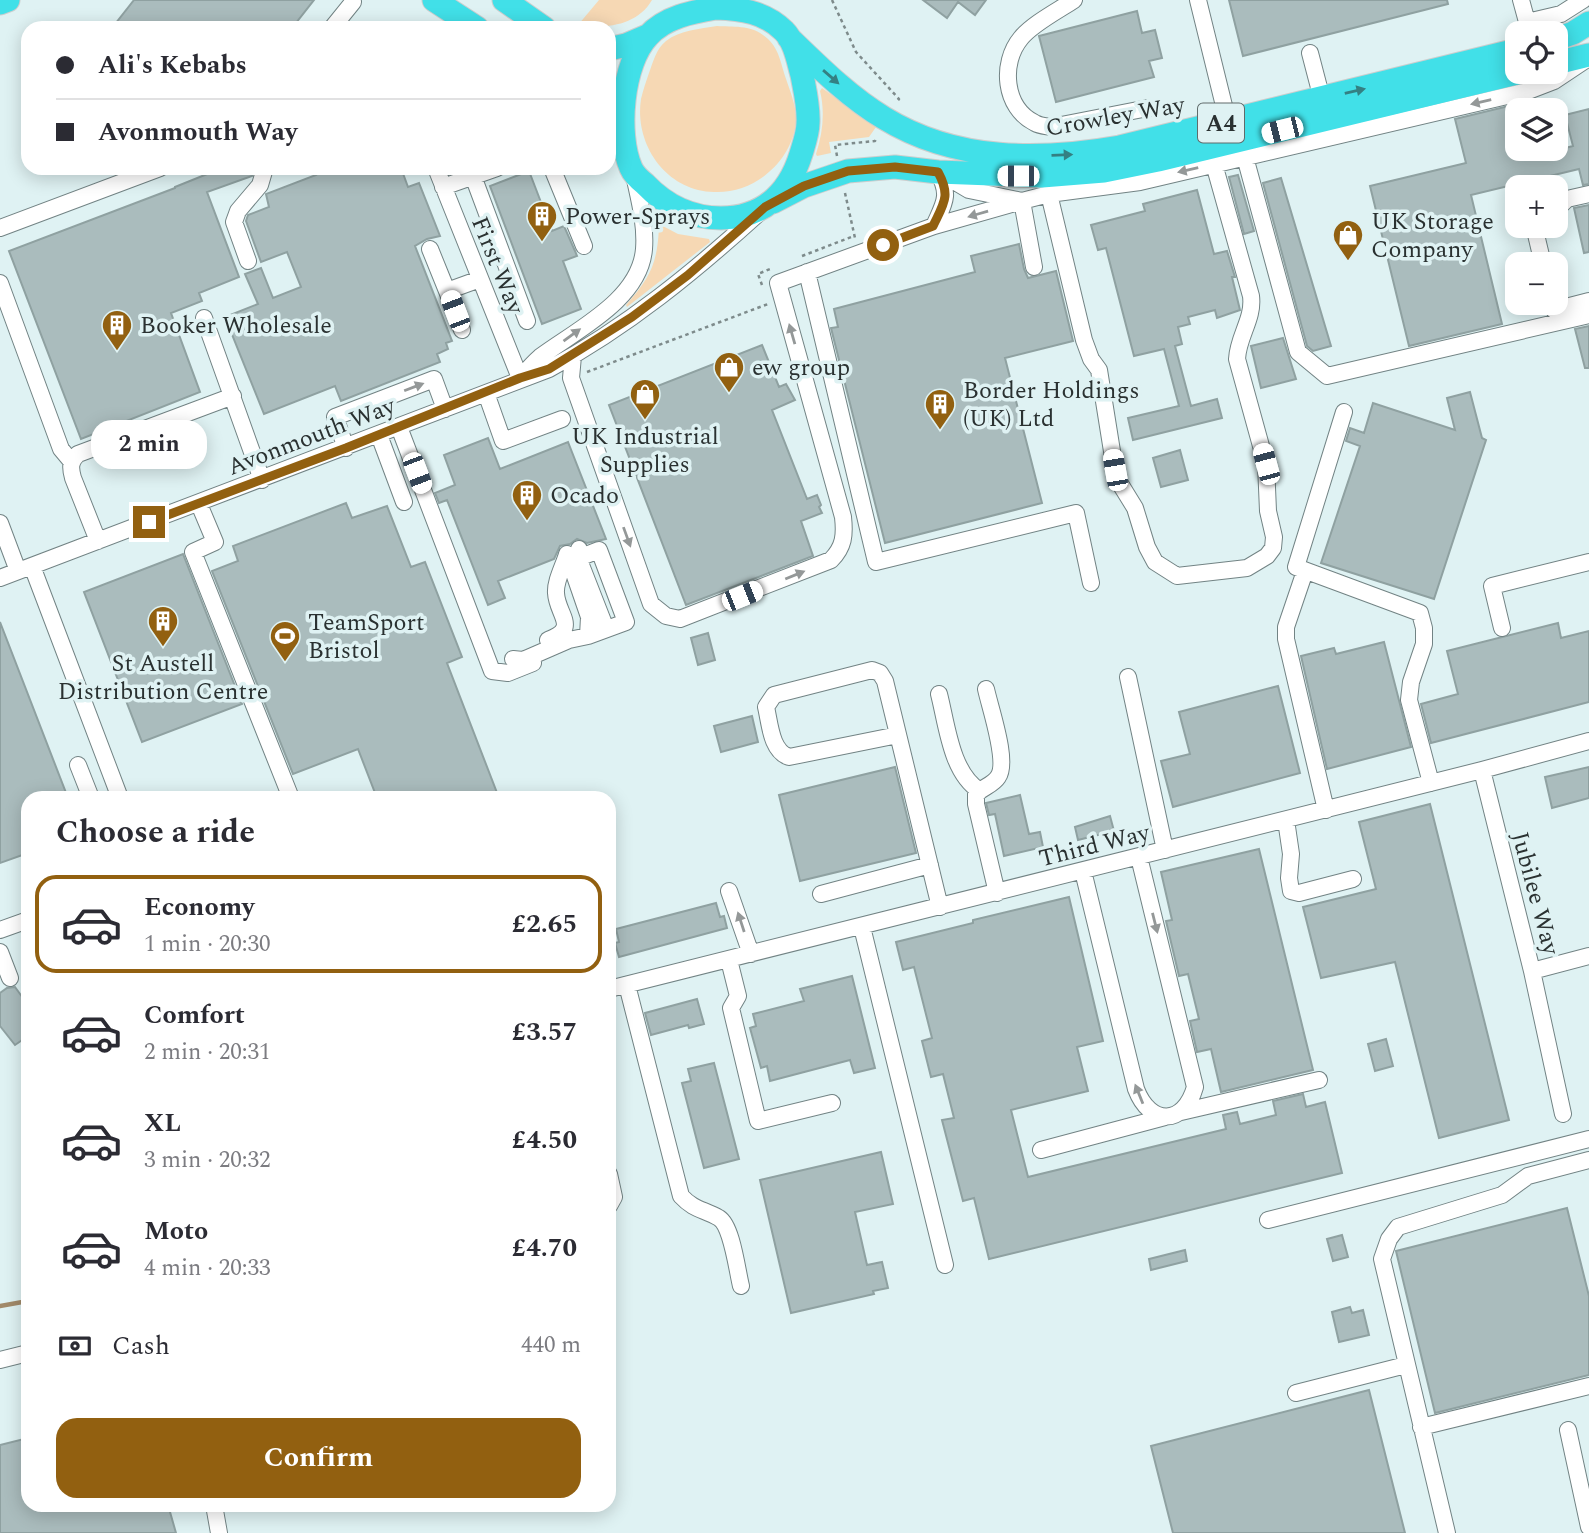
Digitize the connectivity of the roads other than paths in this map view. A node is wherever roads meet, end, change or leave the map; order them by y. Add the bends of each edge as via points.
1 (8, 0) edge
2 (434, 0) edge
3 (504, 0) edge
4 (670, 0) edge
5 (766, 0) edge
6 (1074, 0) edge
7 (1198, 0) edge
8 (1521, 0) edge
9 (1583, 0) edge
10 (353, 2) dead end
11 (0, 3) edge
12 (338, 21) edge
13 (466, 21) edge
14 (534, 21) edge
15 (1526, 21) edge
16 (1544, 21) edge
17 (1589, 23) edge
18 (1568, 33) edge
19 (649, 34) junction
20 (787, 35) junction
21 (616, 47) edge
22 (1310, 53) dead end
23 (1505, 53) edge
24 (1589, 57) edge
25 (1568, 61) edge
26 (1505, 76) edge
27 (1322, 99) junction
28 (1148, 108) dead end
29 (1228, 121) junction
30 (616, 154) edge
31 (1245, 157) junction
32 (1214, 164) junction
33 (632, 171) junction
34 (938, 172) junction
35 (141, 175) edge
36 (263, 175) edge
37 (439, 175) edge
38 (476, 175) edge
39 (555, 175) edge
40 (473, 176) junction
41 (443, 187) junction
42 (1049, 194) junction
43 (1589, 194) edge
44 (1568, 198) edge
45 (1022, 201) junction
46 (769, 204) junction
47 (933, 226) junction
48 (0, 228) edge
49 (584, 246) dead end
50 (430, 249) dead end
51 (248, 261) dead end
52 (1034, 267) dead end
53 (807, 272) junction
54 (0, 283) edge
55 (513, 285) junction
56 (483, 286) junction
57 (447, 291) junction
58 (1589, 301) edge
59 (1568, 306) edge
60 (1589, 315) edge
61 (204, 318) dead end
62 (527, 321) dead end
63 (462, 330) dead end
64 (573, 356) junction
65 (520, 378) junction
66 (486, 393) junction
67 (233, 396) junction
68 (445, 409) junction
69 (1344, 412) dead end
70 (562, 419) dead end
71 (399, 427) junction
72 (379, 435) junction
73 (346, 448) junction
74 (72, 461) junction
75 (261, 480) junction
76 (404, 502) dead end
77 (199, 504) junction
78 (1, 530) edge
79 (98, 541) junction
80 (576, 553) junction
81 (1589, 562) edge
82 (25, 568) junction
83 (1306, 571) junction
84 (0, 578) edge
85 (1091, 583) dead end
86 (1502, 628) dead end
87 (588, 636) junction
88 (513, 659) junction
89 (492, 671) junction
90 (1128, 677) dead end
91 (986, 689) dead end
92 (939, 694) dead end
93 (898, 735) junction
94 (1589, 741) edge
95 (78, 765) dead end
96 (1482, 771) junction
97 (1431, 783) junction
98 (980, 790) junction
99 (88, 791) edge
100 (117, 791) edge
101 (288, 791) edge
102 (1326, 810) junction
103 (1286, 820) junction
104 (1165, 850) junction
105 (1139, 857) junction
106 (930, 864) junction
107 (1083, 871) junction
108 (1353, 879) dead end
109 (729, 891) dead end
110 (997, 893) junction
111 (821, 894) dead end
112 (940, 907) junction
113 (21, 922) edge
114 (862, 927) junction
115 (0, 930) edge
116 (0, 952) edge
117 (751, 954) junction
118 (1589, 956) edge
119 (729, 960) junction
120 (1532, 971) junction
121 (10, 978) dead end
122 (627, 985) junction
123 (616, 987) edge
124 (1319, 1080) dead end
125 (832, 1103) dead end
126 (1563, 1114) dead end
127 (1173, 1115) junction
128 (1589, 1139) edge
129 (1041, 1150) dead end
130 (1589, 1160) edge
131 (1268, 1220) dead end
132 (945, 1265) dead end
133 (741, 1286) dead end
134 (21, 1355) edge
135 (0, 1360) edge
136 (1406, 1365) junction
137 (1589, 1386) edge
138 (1296, 1392) dead end
139 (1421, 1427) junction
140 (1568, 1430) dead end
141 (215, 1512) edge
142 (1589, 1527) edge
143 (219, 1533) edge
144 (1447, 1533) edge

1 - 11 highway
2 - 13 highway
3 - 14 highway
4 - 19 highway
5 - 20 highway, A4
6 - 28 street via 1022,36 1010,55 1007,76 1013,100 1036,124 1051,127
7 - 29 street
8 - 15 street
9 - 16 street
10 - 12 street
17 - 18 highway
19 - 20 highway via 678,16 726,8 756,13
19 - 21 highway
19 - 33 highway via 633,60 624,100
20 -> 29 highway, Crowley Way / A4 via 828,75 887,120 922,138 965,151 1076,154
20 - 46 highway via 797,56 808,126 791,180
22 - 27 street
27 -> 23 highway, Crowley Way / A4
24 - 25 highway
24 -> 31 street via 1528,91
26 - 34 highway, Crowley Way / A4 via 1104,171 1042,176
27 - 29 highway, Crowley Way / A4
30 - 33 highway
31 - 32 street
31 - 60 street via 1298,352 1327,376
32 -> 42 street via 1140,182
32 - 42 street via 1251,296 1237,359 1266,464 1274,537 1267,556 1247,568 1177,576 1151,555 1135,508 1115,470 1098,370 1084,340
33 - 46 highway via 665,202 685,211 722,218 748,214
65 -> 33 street, Avonmouth Way via 537,359 610,307 636,276 644,235
34 - 45 street via 969,190
34 - 46 highway, Crowley Way / A4 via 895,167 848,171
34 - 47 street via 947,197
35 - 48 street
36 - 51 street via 234,222
37 - 41 street, First Way
38 - 40 street
39 - 49 street
40 - 41 street
40 - 55 street
41 - 56 street, First Way
42 - 45 street
43 - 44 street
45 -> 47 street
45 - 52 street
46 - 64 street, Avonmouth Way via 688,275
47 - 53 street
50 - 57 street
64 -> 53 street via 571,378 651,604 666,616 680,619 698,614 831,560 845,535 771,282
53 - 85 street via 876,562 1076,513
54 - 74 street via 61,449
55 - 56 street
55 - 62 street
56 - 57 street
56 - 65 street, First Way
57 - 63 street
58 - 59 street
61 - 67 street
64 - 65 street, Avonmouth Way
65 - 66 street, Avonmouth Way
66 - 68 street, Avonmouth Way
66 - 70 street via 503,441
67 - 74 street via 78,454
67 - 75 street
68 - 71 street, Avonmouth Way
73 -> 68 street via 335,417 434,379
69 - 83 street via 1296,567
71 - 72 street, Avonmouth Way
71 - 89 street
72 - 73 street, Avonmouth Way
72 - 76 street
73 - 75 street, Avonmouth Way
74 - 79 street via 70,469
75 - 77 street, Avonmouth Way
77 - 79 street, Avonmouth Way
77 - 101 street via 215,542 193,552
78 - 82 street
79 - 82 street, Avonmouth Way
80 - 87 street via 566,592 574,616
80 - 87 street via 606,629
80 - 88 street via 556,592 564,629
81 - 86 street via 1492,586
82 - 84 street, Avonmouth Way
82 - 100 street
83 - 97 street via 1420,613 1424,644 1409,699
83 - 102 street via 1286,639
87 - 88 street via 523,660
87 - 89 street via 573,648 508,673
88 - 89 street
90 - 104 street
91 - 98 street via 1002,759 1001,774
92 - 98 street via 963,775
93 - 93 street via 885,681 872,670 774,695 766,707 775,744 789,757
93 - 106 street
94 - 96 street, Third Way
95 - 99 street
96 - 97 street, Third Way
96 - 120 street, Jubilee Way
97 - 102 street, Third Way
98 - 110 street via 976,804
102 - 103 street, Third Way
103 - 104 street, Third Way
103 - 108 street via 1292,854 1291,891
104 - 105 street, Third Way
105 - 107 street, Third Way
105 -> 127 street via 1195,1087 1191,1102
106 - 111 street
106 - 112 street
107 - 110 street, Third Way
127 -> 107 street via 1155,1115 1146,1109 1136,1088
117 -> 109 street
110 - 112 street, Third Way
112 - 114 street, Third Way
113 - 115 street
114 - 117 street, Third Way
114 - 132 street
116 - 121 street
117 - 119 street, Third Way
118 - 120 street, Jubilee Way
119 - 122 street, Third Way
119 - 125 street via 738,996 731,1008 758,1121
120 - 126 street
122 - 123 street, Third Way
122 - 133 street via 681,1196 727,1228
124 - 127 street
127 - 129 street
128 - 131 street
130 - 136 street via 1528,1176 1502,1195 1398,1227 1382,1258
134 - 135 street
136 - 138 street
136 - 139 street
137 - 139 street
139 - 144 street
140 - 142 street
141 - 143 street

